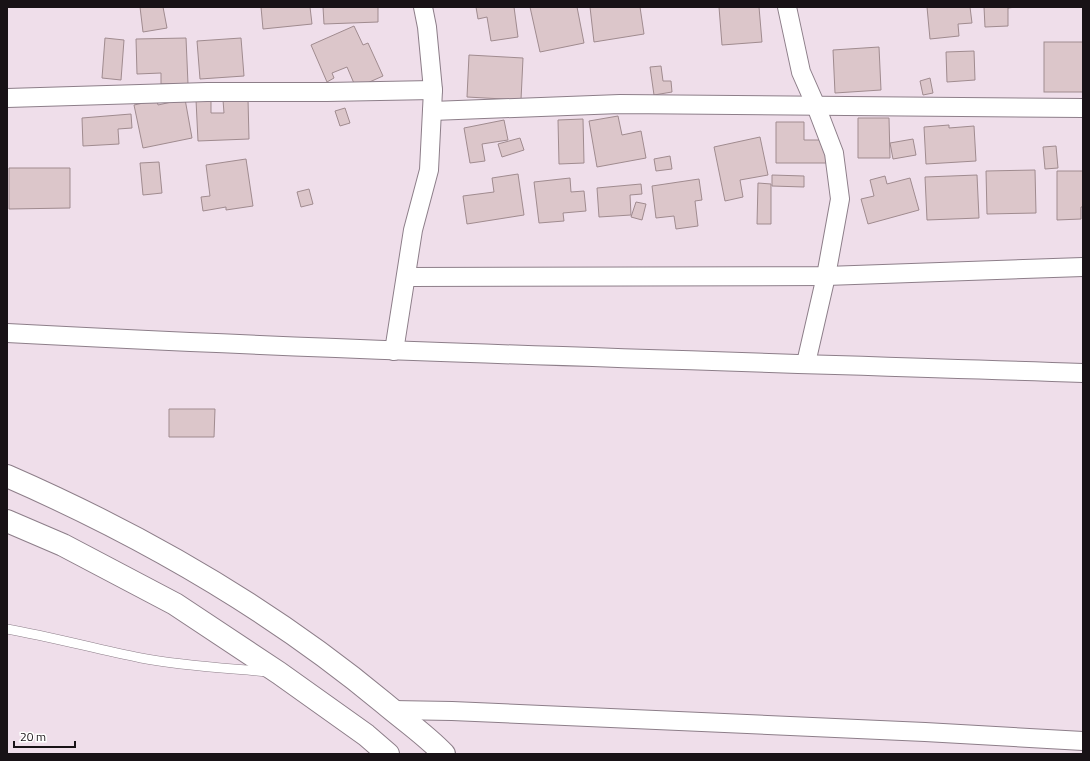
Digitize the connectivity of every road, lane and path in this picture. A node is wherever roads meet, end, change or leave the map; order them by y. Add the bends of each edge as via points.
1 (423, 7) edge
2 (787, 7) edge
3 (433, 90) junction
4 (7, 98) edge
5 (816, 106) junction
6 (1083, 108) edge
7 (432, 111) junction
8 (1083, 267) edge
9 (826, 276) junction
10 (406, 278) junction
11 (7, 332) edge
12 (394, 351) junction
13 (806, 364) junction
14 (1083, 373) edge
15 (7, 476) edge
16 (7, 521) edge
17 (7, 629) edge
18 (279, 673) junction
19 (392, 710) junction
20 (1083, 741) edge
21 (388, 754) edge
22 (444, 754) edge

1 - 3 street
2 - 5 street via 801,72
3 - 4 street via 207,92
3 - 7 street
5 - 6 street
5 - 7 street via 620,104
5 - 9 street via 834,153 840,200
7 - 10 street via 429,170 413,230
8 - 9 street
9 - 10 street
9 - 13 street
10 - 12 street
11 - 12 street
12 - 13 street
13 - 14 street
15 - 19 main road via 156,548 238,597 303,640
16 - 18 main road via 63,545 175,604
17 - 18 lane via 141,658 194,666
18 - 21 main road
19 - 20 street via 862,729
19 - 22 main road

